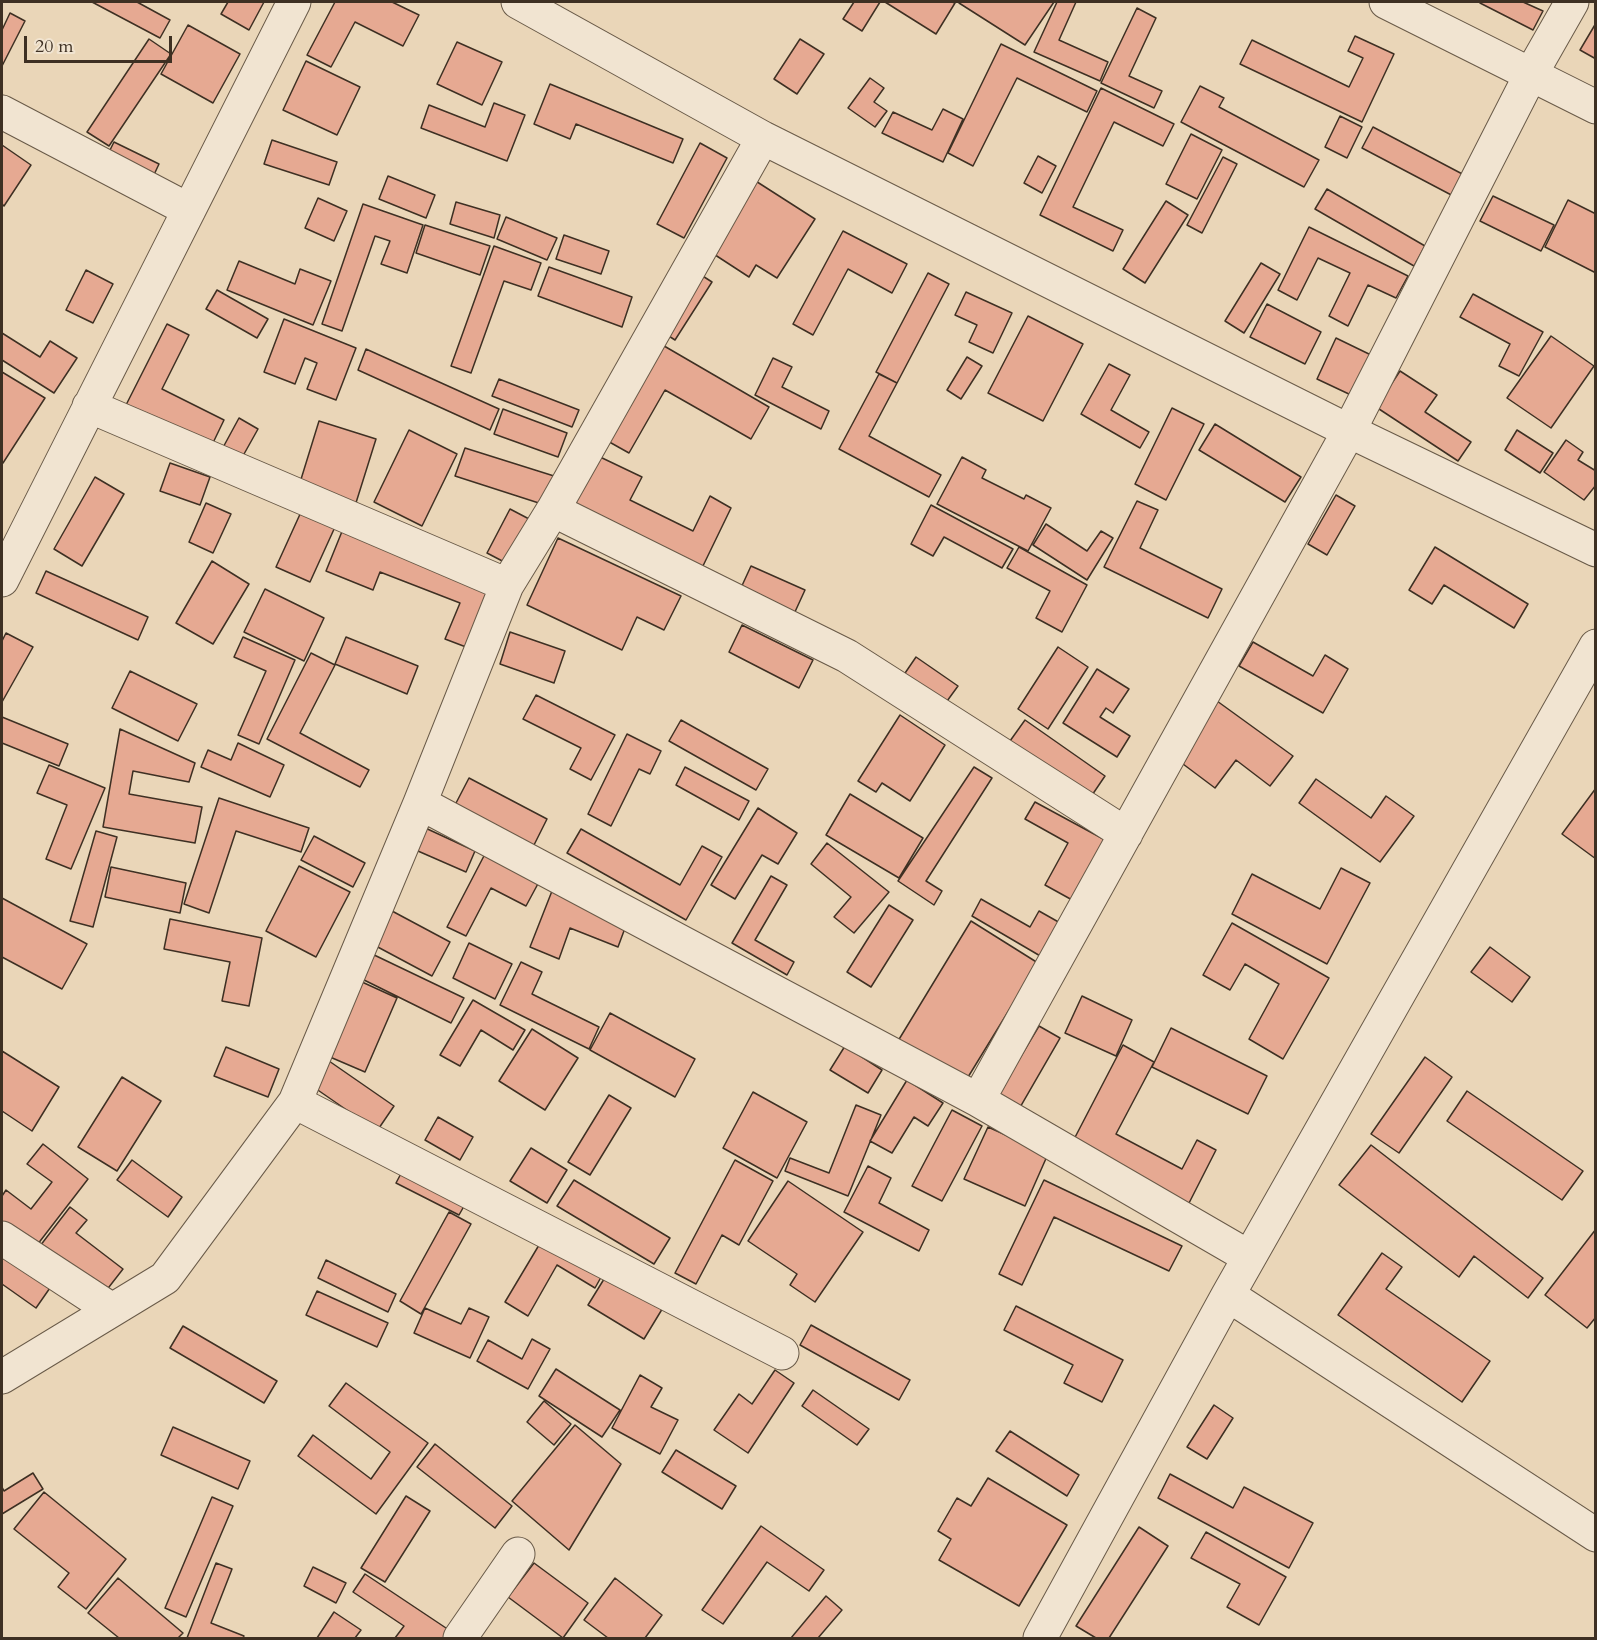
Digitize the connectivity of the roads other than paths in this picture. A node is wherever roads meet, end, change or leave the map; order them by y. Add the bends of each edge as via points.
1 (294, 2) edge
2 (518, 2) edge
3 (1386, 2) edge
4 (1572, 2) edge
5 (1531, 74) junction
6 (1596, 107) edge
7 (2, 112) edge
8 (763, 138) junction
9 (189, 210) junction
10 (89, 406) junction
11 (1349, 431) junction
12 (553, 510) junction
13 (1596, 550) edge
14 (2, 580) edge
15 (507, 585) junction
16 (1596, 646) edge
17 (420, 803) junction
18 (1126, 834) junction
19 (978, 1100) junction
20 (295, 1102) junction
21 (2, 1238) edge
22 (1250, 1257) junction
23 (1228, 1295) junction
24 (112, 1310) junction
25 (782, 1353) dead end
26 (2, 1377) edge
27 (1596, 1535) edge
28 (518, 1554) dead end
29 (460, 1638) edge
30 (1040, 1638) edge

1 - 9 street
2 - 8 street
3 - 5 street
4 - 5 street
5 - 6 street
5 - 11 street
7 - 9 street
8 - 11 street
8 - 12 street
9 - 10 street
10 - 14 street
10 - 15 street
11 - 13 street
11 - 18 street
12 - 15 street
12 - 18 street via 847,656
15 - 17 street
16 - 22 street
17 - 19 street
17 - 20 street
18 - 19 street
19 - 22 street
20 - 24 street via 165,1278
20 - 25 street
21 - 24 street
22 - 23 street
23 - 27 street
23 - 30 street
24 - 26 street
28 - 29 street

